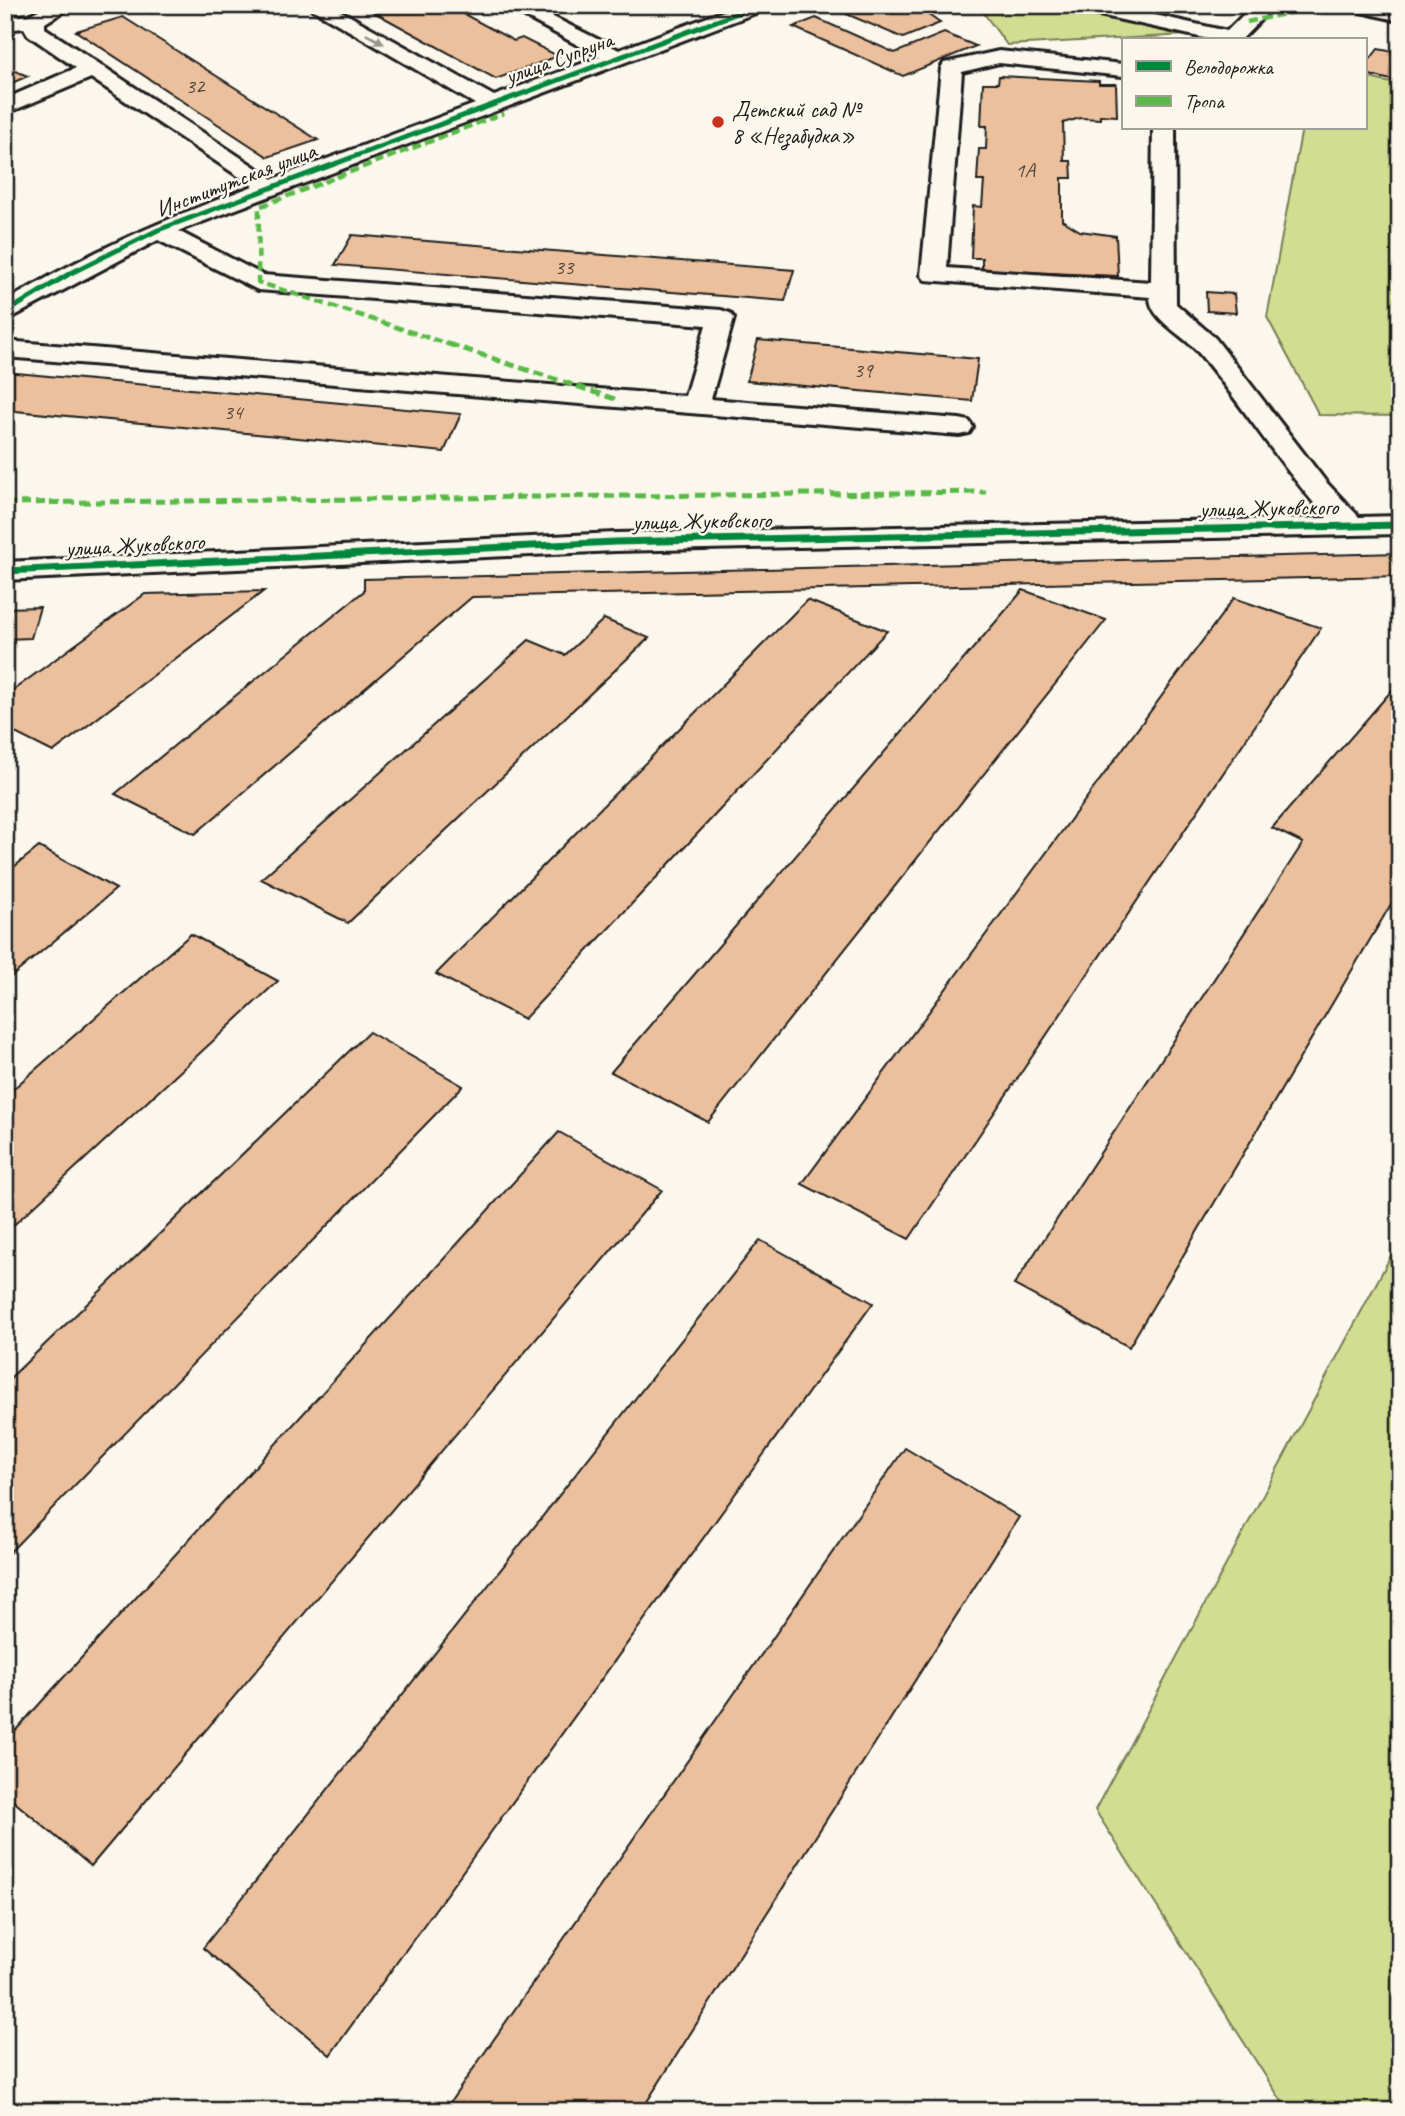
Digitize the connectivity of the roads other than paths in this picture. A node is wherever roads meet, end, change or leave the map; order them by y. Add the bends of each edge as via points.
1 (64, 5) edge
2 (315, 5) edge
3 (513, 5) edge
4 (759, 5) edge
5 (1081, 5) edge
6 (1265, 5) edge
7 (1355, 5) edge
8 (1400, 15) edge
9 (34, 20) junction
10 (5, 24) edge
11 (616, 57) junction
12 (92, 69) junction
13 (1122, 70) edge
14 (490, 103) junction
15 (5, 107) edge
16 (1164, 130) edge
17 (270, 187) junction
18 (158, 230) junction
19 (1163, 290) junction
20 (5, 313) edge
21 (5, 349) edge
22 (695, 405) junction
23 (959, 427) dead end
24 (1400, 525) edge
25 (1351, 526) junction
26 (5, 571) edge

1 - 9 street
2 -> 14 street
3 - 11 street
4 - 11 street, улица Супруна
5 - 6 street via 1231,38
7 - 8 street
9 - 10 street
9 - 12 street via 35,31
11 - 14 street, улица Супруна
12 - 15 street
12 - 17 street
13 - 19 street via 999,57 951,68 934,275
14 - 17 street, Институтская улица
16 - 19 street
17 - 18 street, Институтская улица
18 - 20 street, Институтская улица via 69,274
18 - 22 street via 258,282 721,318
19 - 25 street via 1163,306 1206,344 1315,488
21 - 22 street
22 - 23 street
24 - 25 street, улица Жуковского
25 - 26 street, улица Жуковского via 615,542

